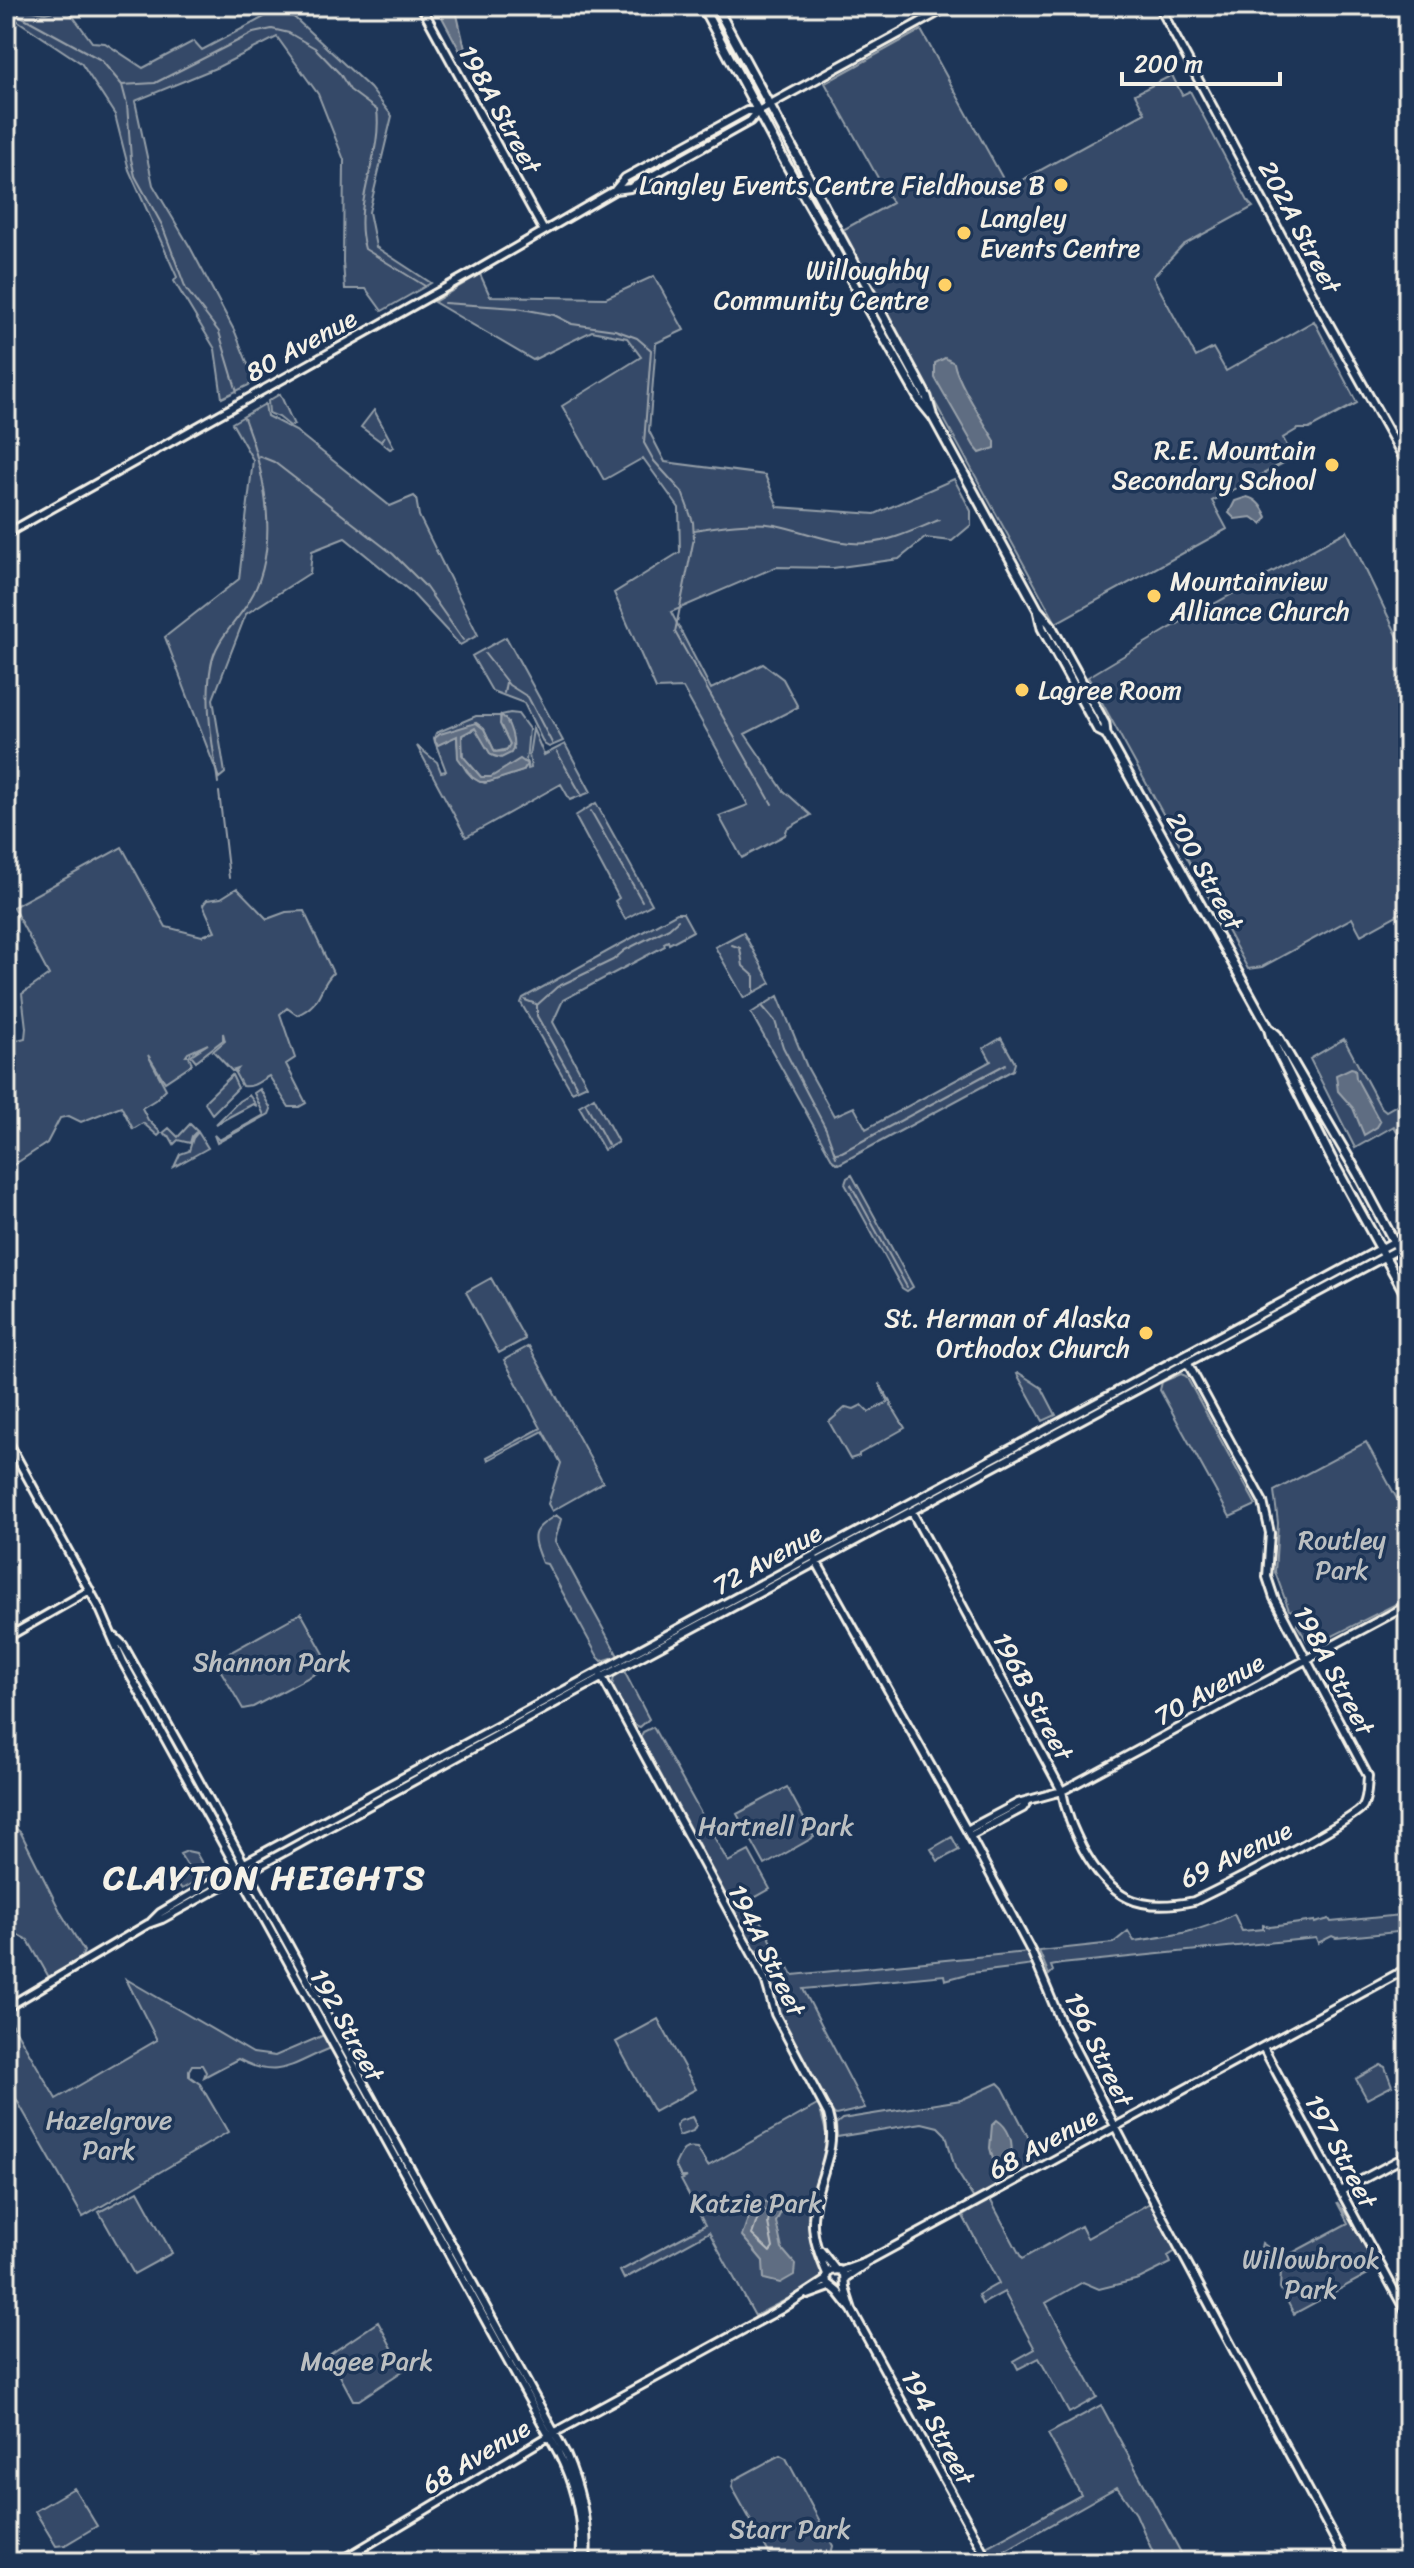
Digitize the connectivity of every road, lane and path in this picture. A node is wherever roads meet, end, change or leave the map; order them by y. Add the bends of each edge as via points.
1 (421, 6) edge
2 (702, 6) edge
3 (716, 6) edge
4 (950, 6) edge
5 (1159, 6) edge
6 (769, 105) junction
7 (758, 111) junction
8 (544, 231) junction
9 (933, 417) junction
10 (1408, 466) edge
11 (6, 534) edge
12 (1268, 1027) junction
13 (1408, 1234) edge
14 (1408, 1244) edge
15 (1396, 1246) junction
16 (1383, 1253) junction
17 (1408, 1268) edge
18 (1408, 1299) edge
19 (1186, 1359) junction
20 (6, 1438) edge
21 (986, 1463) junction
22 (955, 1480) junction
23 (952, 1490) junction
24 (912, 1512) junction
25 (815, 1559) junction
26 (90, 1590) junction
27 (743, 1595) junction
28 (1408, 1605) edge
29 (705, 1622) junction
30 (6, 1638) edge
31 (1306, 1659) junction
32 (601, 1675) junction
33 (416, 1775) junction
34 (1062, 1791) junction
35 (1362, 1808) joint
36 (969, 1833) junction
37 (242, 1869) junction
38 (1120, 1895) joint
39 (1408, 1968) edge
40 (6, 2008) edge
41 (1263, 2047) junction
42 (830, 2120) joint
43 (1116, 2127) junction
44 (1408, 2155) edge
45 (1341, 2191) junction
46 (817, 2244) junction
47 (841, 2275) junction
48 (464, 2276) junction
49 (829, 2282) junction
50 (852, 2310) junction
51 (1408, 2316) edge
52 (551, 2434) junction
53 (339, 2562) edge
54 (583, 2562) edge
55 (989, 2562) edge
56 (1347, 2562) edge

1 - 8 main road, 198A Street
2 - 7 main road, 200 Street
3 - 6 main road, 200 Street
4 - 6 main road, 80 Avenue
5 - 10 main road, 202A Street
6 - 7 main road, 80 Avenue
6 - 9 main road, 200 Street
7 - 8 main road, 80 Avenue via 747,111 625,178 615,190
7 - 9 main road, 200 Street
8 - 11 main road, 80 Avenue
9 - 12 main road, 200 Street via 1038,610 1055,652
12 - 15 main road, 200 Street via 1291,1058
12 - 16 main road, 200 Street
13 - 15 main road, 72 Avenue
14 - 15 main road, 72 Avenue
15 - 16 main road, 72 Avenue
15 - 17 main road, 200 Street
16 - 18 main road, 200 Street
16 - 19 main road, 72 Avenue
19 - 21 main road, 72 Avenue
19 - 23 main road, 72 Avenue
19 - 31 main road, 198A Street via 1263,1502 1269,1524 1269,1589
20 - 26 main road, 192 Street
21 - 22 main road, 72 Avenue
21 - 23 main road
22 - 24 main road
22 - 25 main road, 72 Avenue
23 - 24 main road, 72 Avenue
24 - 25 main road, 72 Avenue
24 - 34 main road, 196B Street
25 - 27 main road, 72 Avenue
25 - 29 main road, 72 Avenue
25 - 36 main road, 196 Street
26 - 30 main road
26 - 37 main road, 192 Street via 123,1662
27 - 29 main road
27 - 32 main road, 72 Avenue
28 - 31 main road, 70 Avenue
29 - 32 main road, 72 Avenue
31 - 34 main road, 70 Avenue
31 - 35 main road, 198A Street via 1368,1776
32 - 33 main road, 72 Avenue
32 - 33 main road, 72 Avenue
32 - 42 main road, 194A Street via 756,1961 775,2014
33 - 37 main road, 72 Avenue
33 - 37 main road, 72 Avenue
34 - 36 main road, 70 Avenue via 1018,1803
34 - 38 main road, 196B Street via 1067,1819 1097,1875
35 - 38 main road, 69 Avenue via 1194,1901 1169,1906
36 - 43 main road, 196 Street
37 - 40 main road, 72 Avenue
37 - 48 main road, 192 Street
37 - 48 main road, 192 Street
39 - 41 main road, 68 Avenue
41 - 43 main road, 68 Avenue
41 - 45 main road, 197 Street
42 - 46 main road, 194 Street via 830,2151 813,2217
43 - 47 main road, 68 Avenue
43 - 56 main road, 196 Street
44 - 45 main road
45 - 51 main road, 197 Street
46 - 47 main road, 194 Street
46 - 49 main road, 194 Street
47 - 49 main road
47 - 49 main road via 840,2287
47 - 50 main road, 194 Street
48 - 52 main road, 192 Street
48 - 52 main road
49 - 50 main road, 194 Street
49 - 52 main road, 68 Avenue
50 - 55 main road, 194 Street
52 - 53 main road, 68 Avenue
52 - 54 main road via 576,2502

